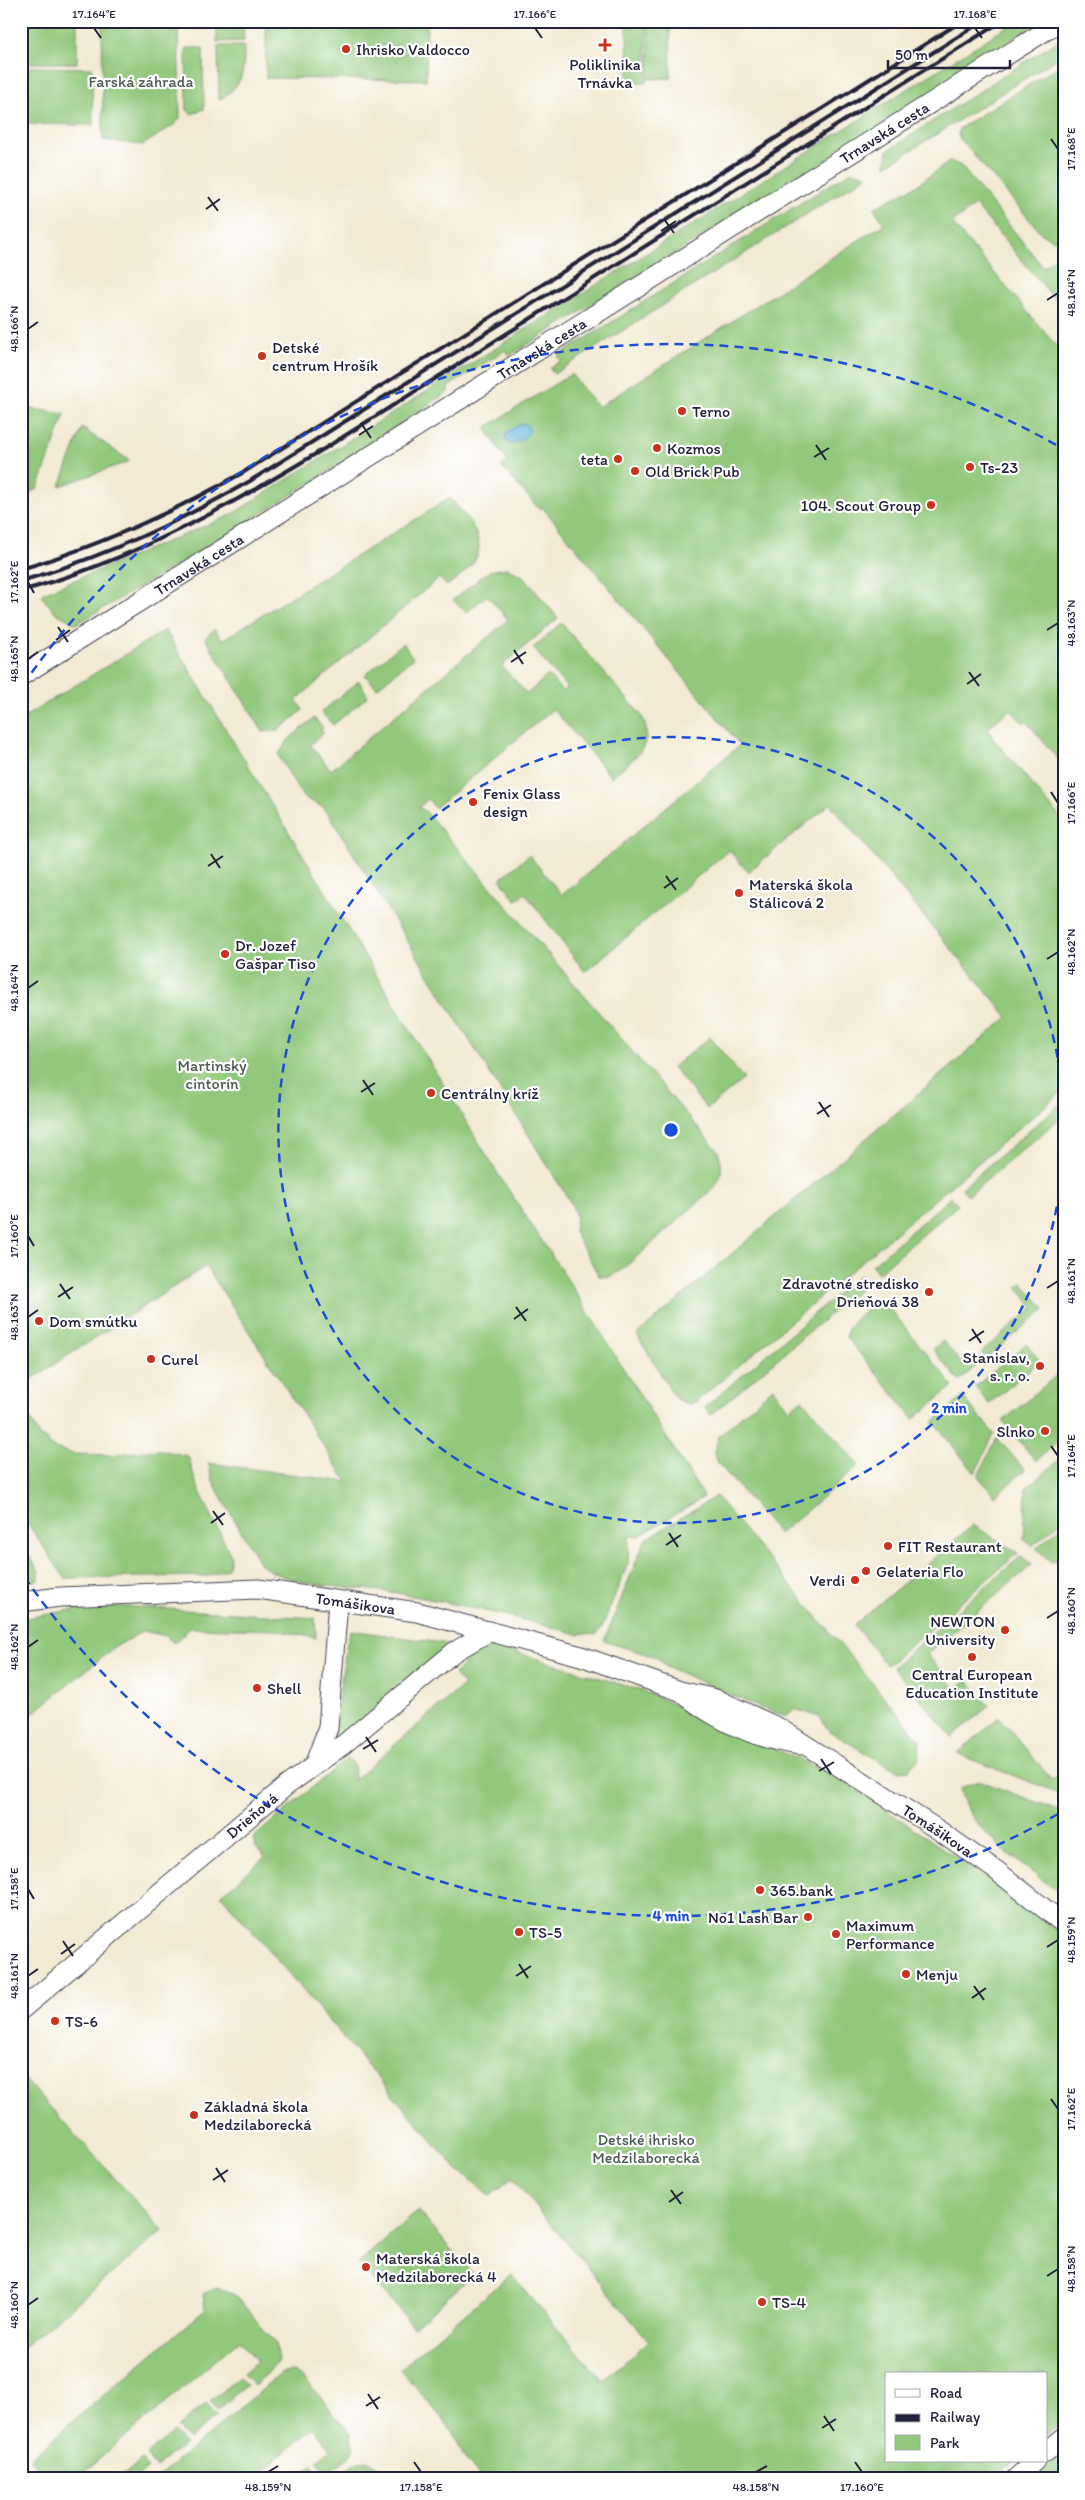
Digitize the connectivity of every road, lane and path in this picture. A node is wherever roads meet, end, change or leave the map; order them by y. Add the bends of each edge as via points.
1 (1061, 21) edge
2 (21, 676) edge
3 (21, 1602) edge
4 (338, 1602) junction
5 (490, 1631) junction
6 (315, 1763) junction
7 (1064, 1924) edge
8 (21, 2010) edge
9 (1064, 2437) edge
10 (1048, 2450) edge
11 (1034, 2462) edge
12 (1015, 2479) edge

1 - 2 main road, Trnavská cesta
3 - 4 main road, Tomášikova via 60,1597 258,1589
4 - 5 main road, Tomášikova via 417,1612
4 - 6 main road via 328,1728
5 - 6 main road, Drieňová via 454,1652 344,1744
5 - 7 main road, Tomášikova via 581,1656 680,1691 708,1713 740,1728 774,1741 806,1746 940,1831
6 - 8 main road, Drieňová
9 - 10 main road
11 - 12 main road

